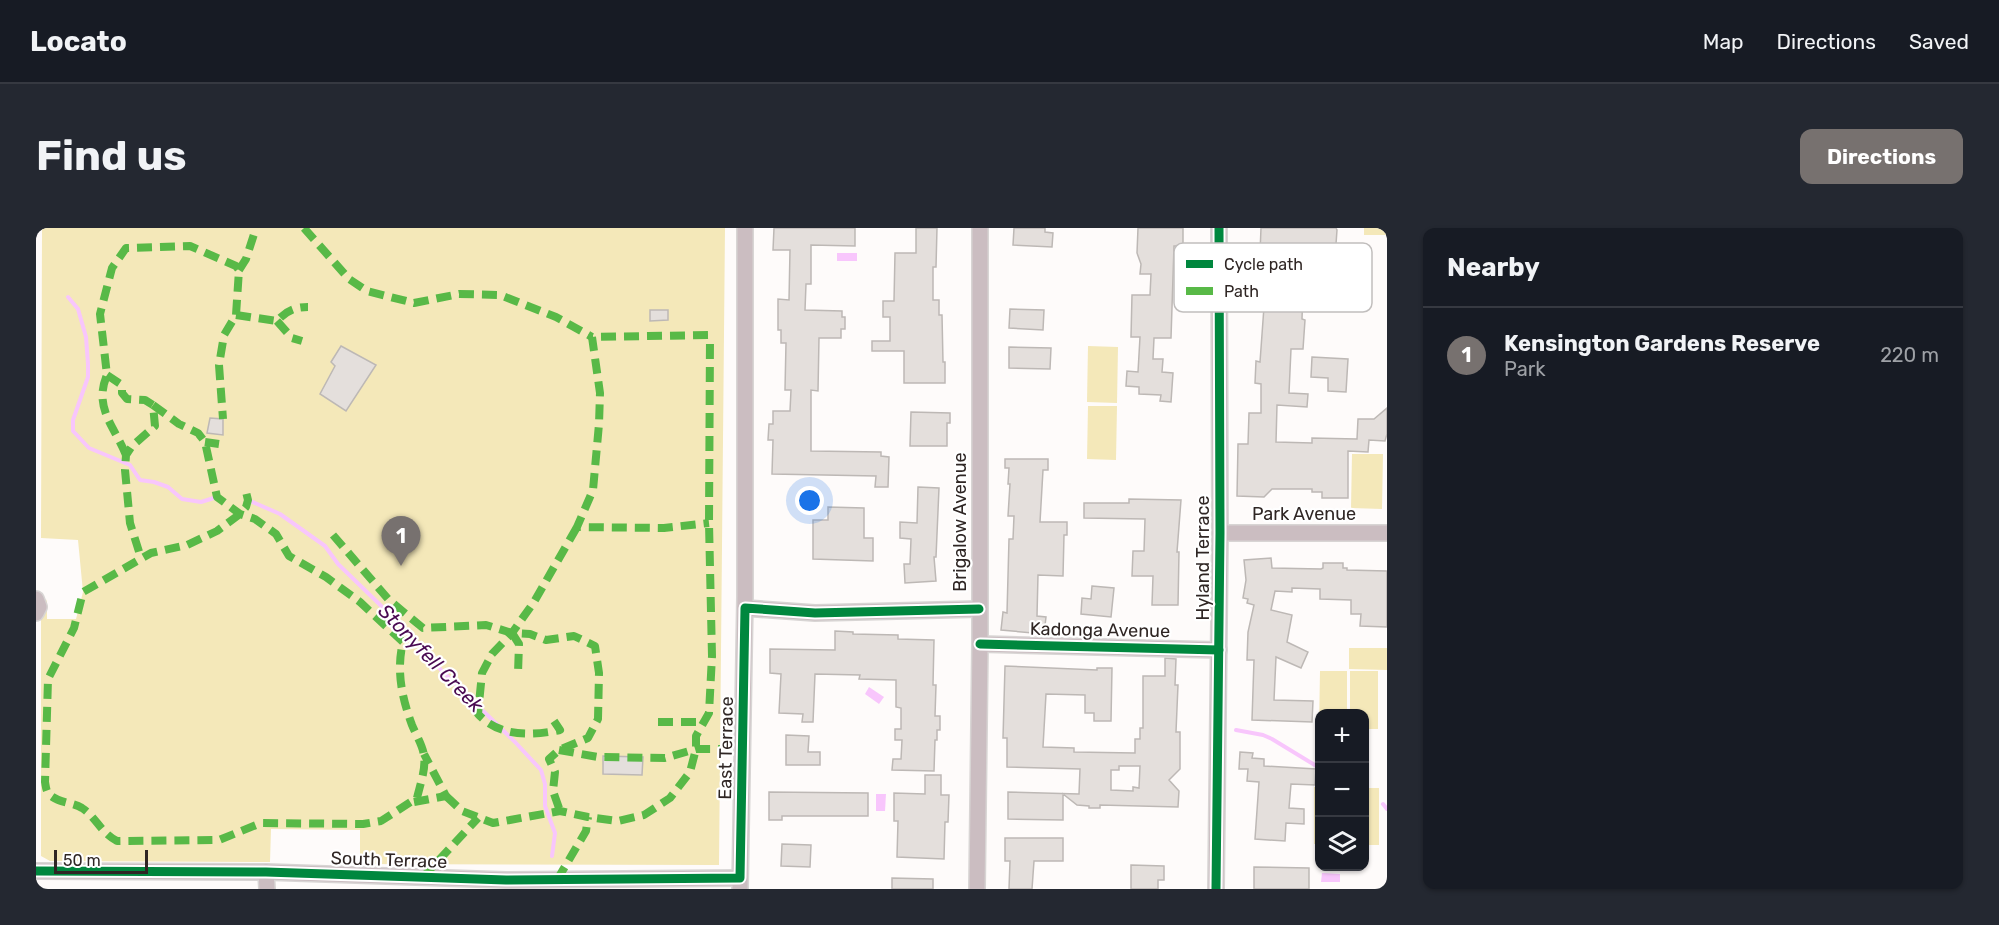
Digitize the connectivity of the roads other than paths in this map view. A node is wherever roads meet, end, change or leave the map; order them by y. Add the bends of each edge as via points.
1 (745, 228) edge
2 (980, 228) edge
3 (1219, 228) edge
4 (1219, 243) edge
5 (1219, 312) edge
6 (1220, 533) junction
7 (1387, 533) edge
8 (36, 598) edge
9 (745, 608) junction
10 (979, 609) junction
11 (36, 613) edge
12 (980, 644) junction
13 (1219, 650) junction
14 (36, 871) edge
15 (266, 872) junction
16 (740, 884) edge
17 (506, 885) edge
18 (267, 889) edge
19 (977, 889) edge
20 (1216, 889) edge

1 - 9 street, East Terrace
2 - 10 street, Brigalow Avenue
3 - 4 street, Hyland Terrace
5 - 6 street, Hyland Terrace
6 - 7 street, Park Avenue
6 - 13 street, Hyland Terrace
8 - 11 street
9 - 10 street via 815,613
9 - 16 street, East Terrace
10 - 12 street, Brigalow Avenue
12 - 13 street, Kadonga Avenue
12 - 19 street, Brigalow Avenue
13 - 20 street, Hyland Terrace
14 - 15 street, South Terrace
15 - 17 street, South Terrace
15 - 18 street
16 - 17 street, South Terrace

